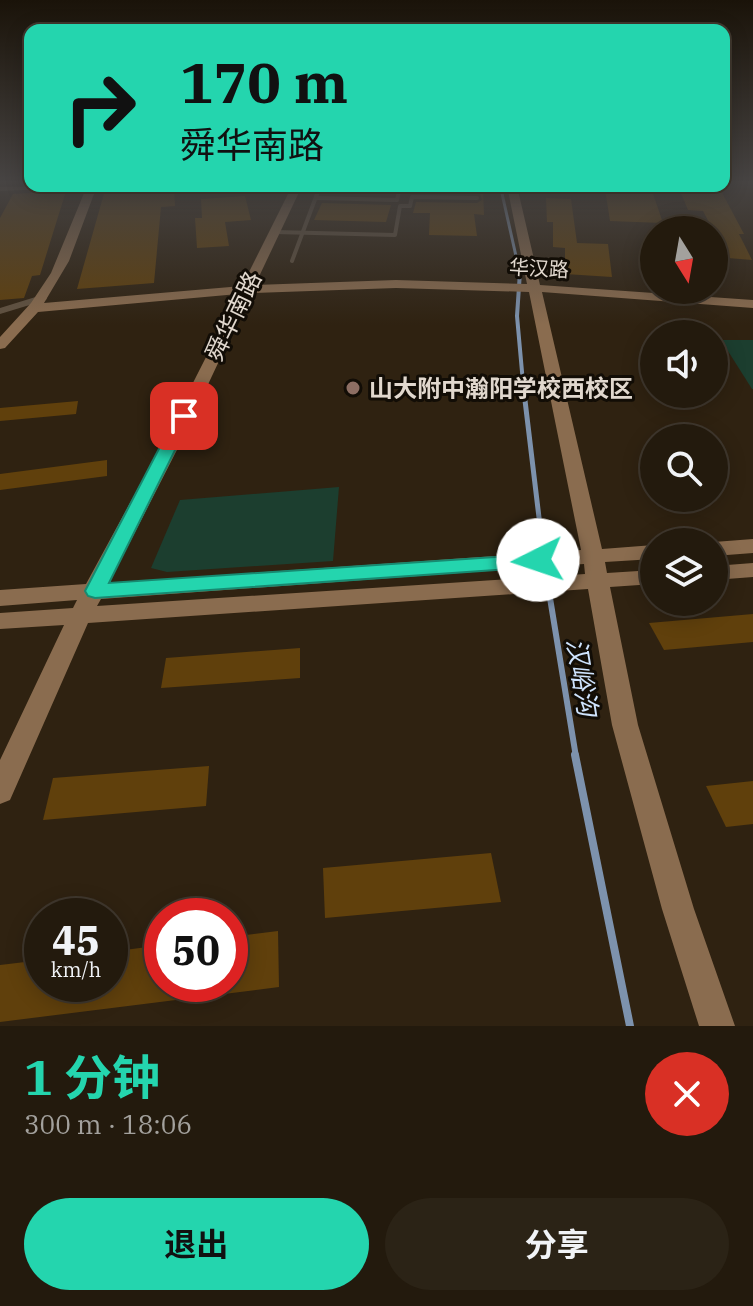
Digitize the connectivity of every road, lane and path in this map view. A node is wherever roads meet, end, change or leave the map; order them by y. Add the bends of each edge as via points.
1 (73, 230) edge
2 (303, 230) edge
3 (396, 230) edge
4 (517, 230) edge
5 (275, 232) joint
6 (302, 233) junction
7 (292, 261) dead end
8 (524, 287) junction
9 (245, 290) junction
10 (39, 303) junction
11 (753, 304) edge
12 (0, 311) edge
13 (0, 345) edge
14 (753, 546) edge
15 (728, 548) edge
16 (640, 553) edge
17 (593, 556) junction
18 (753, 570) edge
19 (728, 572) edge
20 (640, 578) edge
21 (598, 581) junction
22 (95, 591) junction
23 (0, 598) edge
24 (80, 616) junction
25 (0, 621) edge
26 (0, 791) edge
27 (717, 1026) edge

1 - 10 street via 63,262
2 - 6 lane
3 - 6 lane via 395,235
4 - 8 street
5 - 6 lane
5 - 9 street, 舜华南路
6 - 7 lane
8 - 9 street, 华汉路
8 - 11 street, 华汉路
8 - 17 street
9 - 10 street, 华汉路
9 - 22 street, 舜华南路
10 - 12 street
10 - 13 street
14 - 15 street
16 - 17 street
17 - 21 street
17 - 22 street
18 - 19 street
20 - 21 street
21 - 24 street
21 - 27 street via 625,725
22 - 23 street
22 - 24 street, 舜华南路
24 - 25 street
24 - 26 street, 舜华南路

